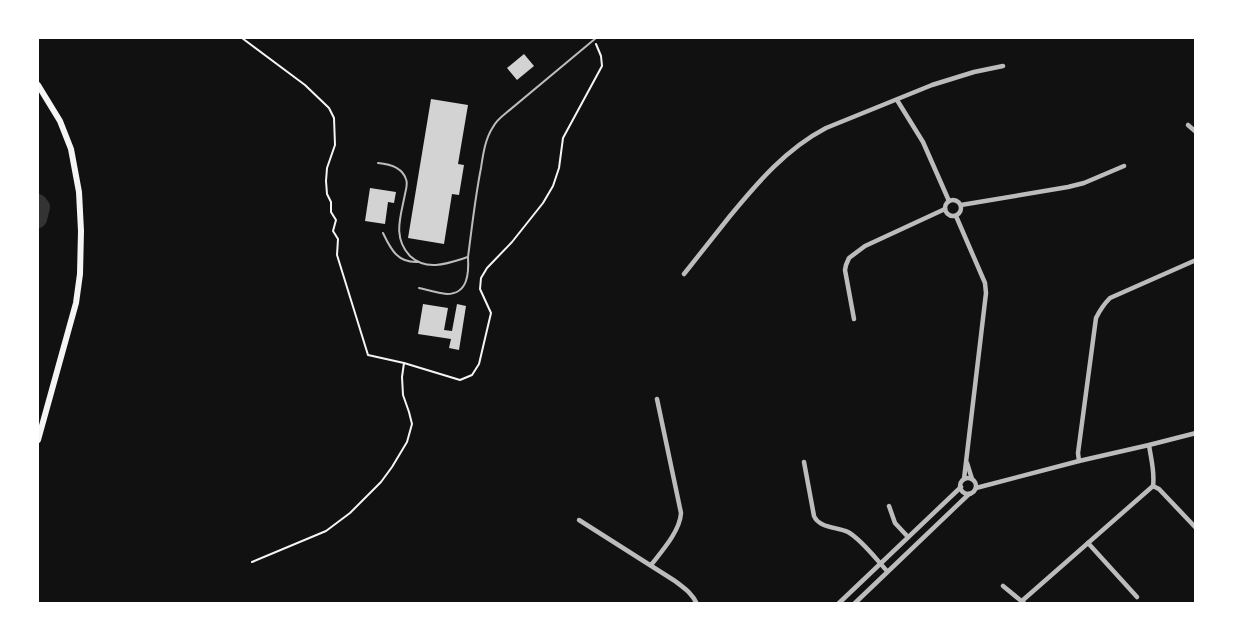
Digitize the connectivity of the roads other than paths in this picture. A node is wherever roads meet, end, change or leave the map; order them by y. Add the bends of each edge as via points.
1 (595, 38) edge
2 (1003, 66) dead end
3 (38, 86) edge
4 (897, 100) junction
5 (1188, 125) dead end
6 (1196, 132) edge
7 (378, 163) dead end
8 (1124, 166) dead end
9 (949, 202) junction
10 (961, 206) junction
11 (946, 208) junction
12 (956, 216) junction
13 (384, 233) dead end
14 (468, 257) junction
15 (1196, 260) edge
16 (418, 262) junction
17 (684, 274) dead end
18 (419, 288) dead end
19 (854, 319) dead end
20 (657, 399) dead end
21 (1196, 433) edge
22 (38, 440) edge
23 (1149, 445) junction
24 (1079, 461) junction
25 (804, 462) dead end
26 (967, 462) junction
27 (964, 479) junction
28 (974, 480) junction
29 (988, 484) junction
30 (1153, 486) junction
31 (961, 487) junction
32 (976, 488) junction
33 (969, 494) junction
34 (889, 506) dead end
35 (579, 520) dead end
36 (1196, 528) edge
37 (908, 537) junction
38 (1088, 543) junction
39 (880, 564) junction
40 (651, 566) junction
41 (887, 571) junction
42 (1003, 586) dead end
43 (1137, 597) dead end
44 (1024, 602) edge
45 (697, 604) edge
46 (838, 604) edge
47 (854, 604) edge

1 - 14 lane via 497,120 492,128 476,192
2 - 4 street via 932,85
3 - 22 main road via 60,121 71,149 79,192 81,231 76,303
4 - 9 street via 923,142
4 - 17 street via 826,128 778,161
5 - 6 street
7 - 16 lane via 394,166 406,179 400,239
8 - 10 street via 1068,187
9 - 10 street via 957,201
9 - 11 street
10 - 12 street
11 - 12 street via 948,214
11 - 19 street via 865,246 849,258 845,278
12 - 26 street via 985,283 986,293
13 - 16 lane via 395,253 406,261
14 - 16 lane via 439,265
14 - 18 lane via 467,281 463,287 447,294
15 - 24 street via 1110,298 1099,311
20 - 40 street via 681,513 674,532
21 - 23 street
23 - 24 street
23 - 30 street
24 - 29 street
25 - 39 street via 816,521 851,534
26 - 27 street
26 - 28 street
27 - 28 street
27 - 31 street
28 - 29 street
28 - 32 street
29 - 32 street
30 - 36 street
30 - 38 street
31 - 33 street
31 - 37 street
32 - 33 street
33 - 41 street
34 - 37 street via 895,523
35 - 40 street
37 - 39 street
38 - 43 street
38 - 44 street
39 - 41 street
39 - 46 street
40 - 45 street via 688,591
41 - 47 street
42 - 44 street

